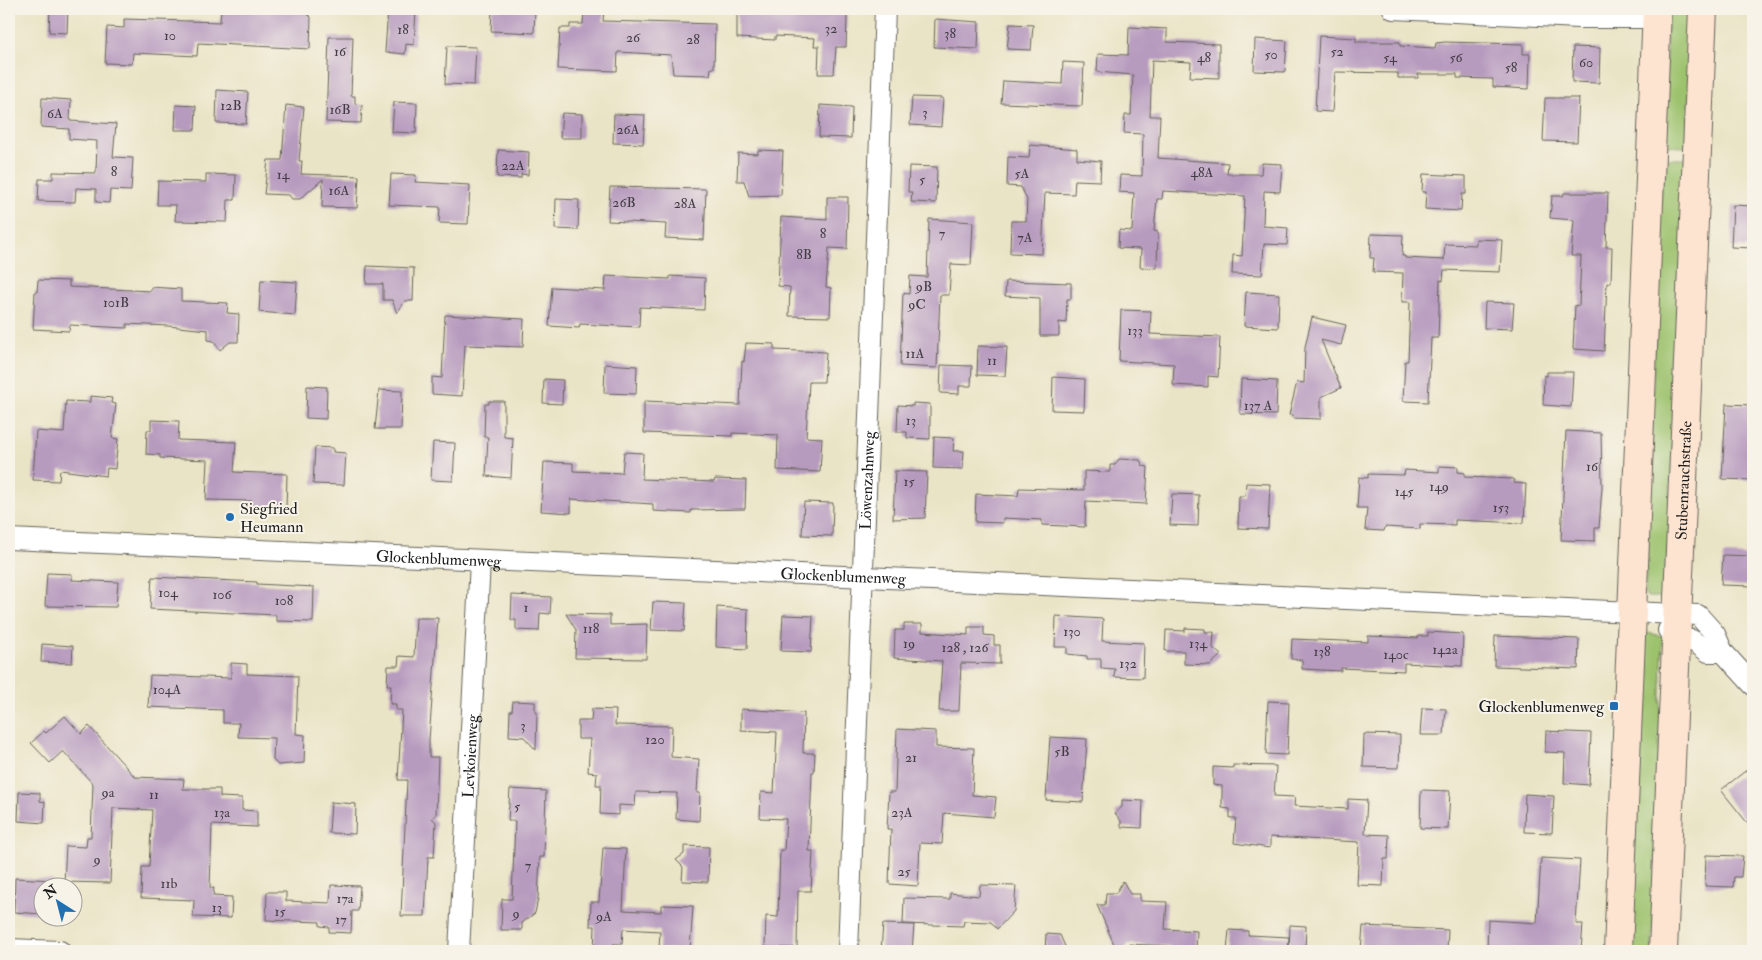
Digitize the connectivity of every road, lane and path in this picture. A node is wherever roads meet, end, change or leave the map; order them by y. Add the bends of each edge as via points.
1 (885, 9) edge
2 (1393, 9) edge
3 (1703, 9) edge
4 (1656, 13) edge
5 (9, 539) edge
6 (480, 562) junction
7 (863, 577) junction
8 (1659, 620) junction
9 (1753, 685) edge
10 (9, 949) edge
11 (60, 951) edge
12 (459, 951) edge
13 (848, 951) edge
14 (1618, 951) edge
15 (1663, 951) edge

1 - 7 street, Löwenzahnweg
2 - 4 street via 1579,18
3 - 8 main road, Stubenrauchstraße
4 - 8 main road, Stubenrauchstraße
5 - 6 street, Glockenblumenweg
6 - 7 street, Glockenblumenweg
6 - 12 street, Levkoienweg
7 - 8 street, Glockenblumenweg via 1434,601
7 - 13 street, Löwenzahnweg
8 - 9 street, Glockenblumenweg via 1698,615 1715,634 1723,652
8 - 14 main road, Stubenrauchstraße
8 - 15 main road, Stubenrauchstraße
10 - 11 street

